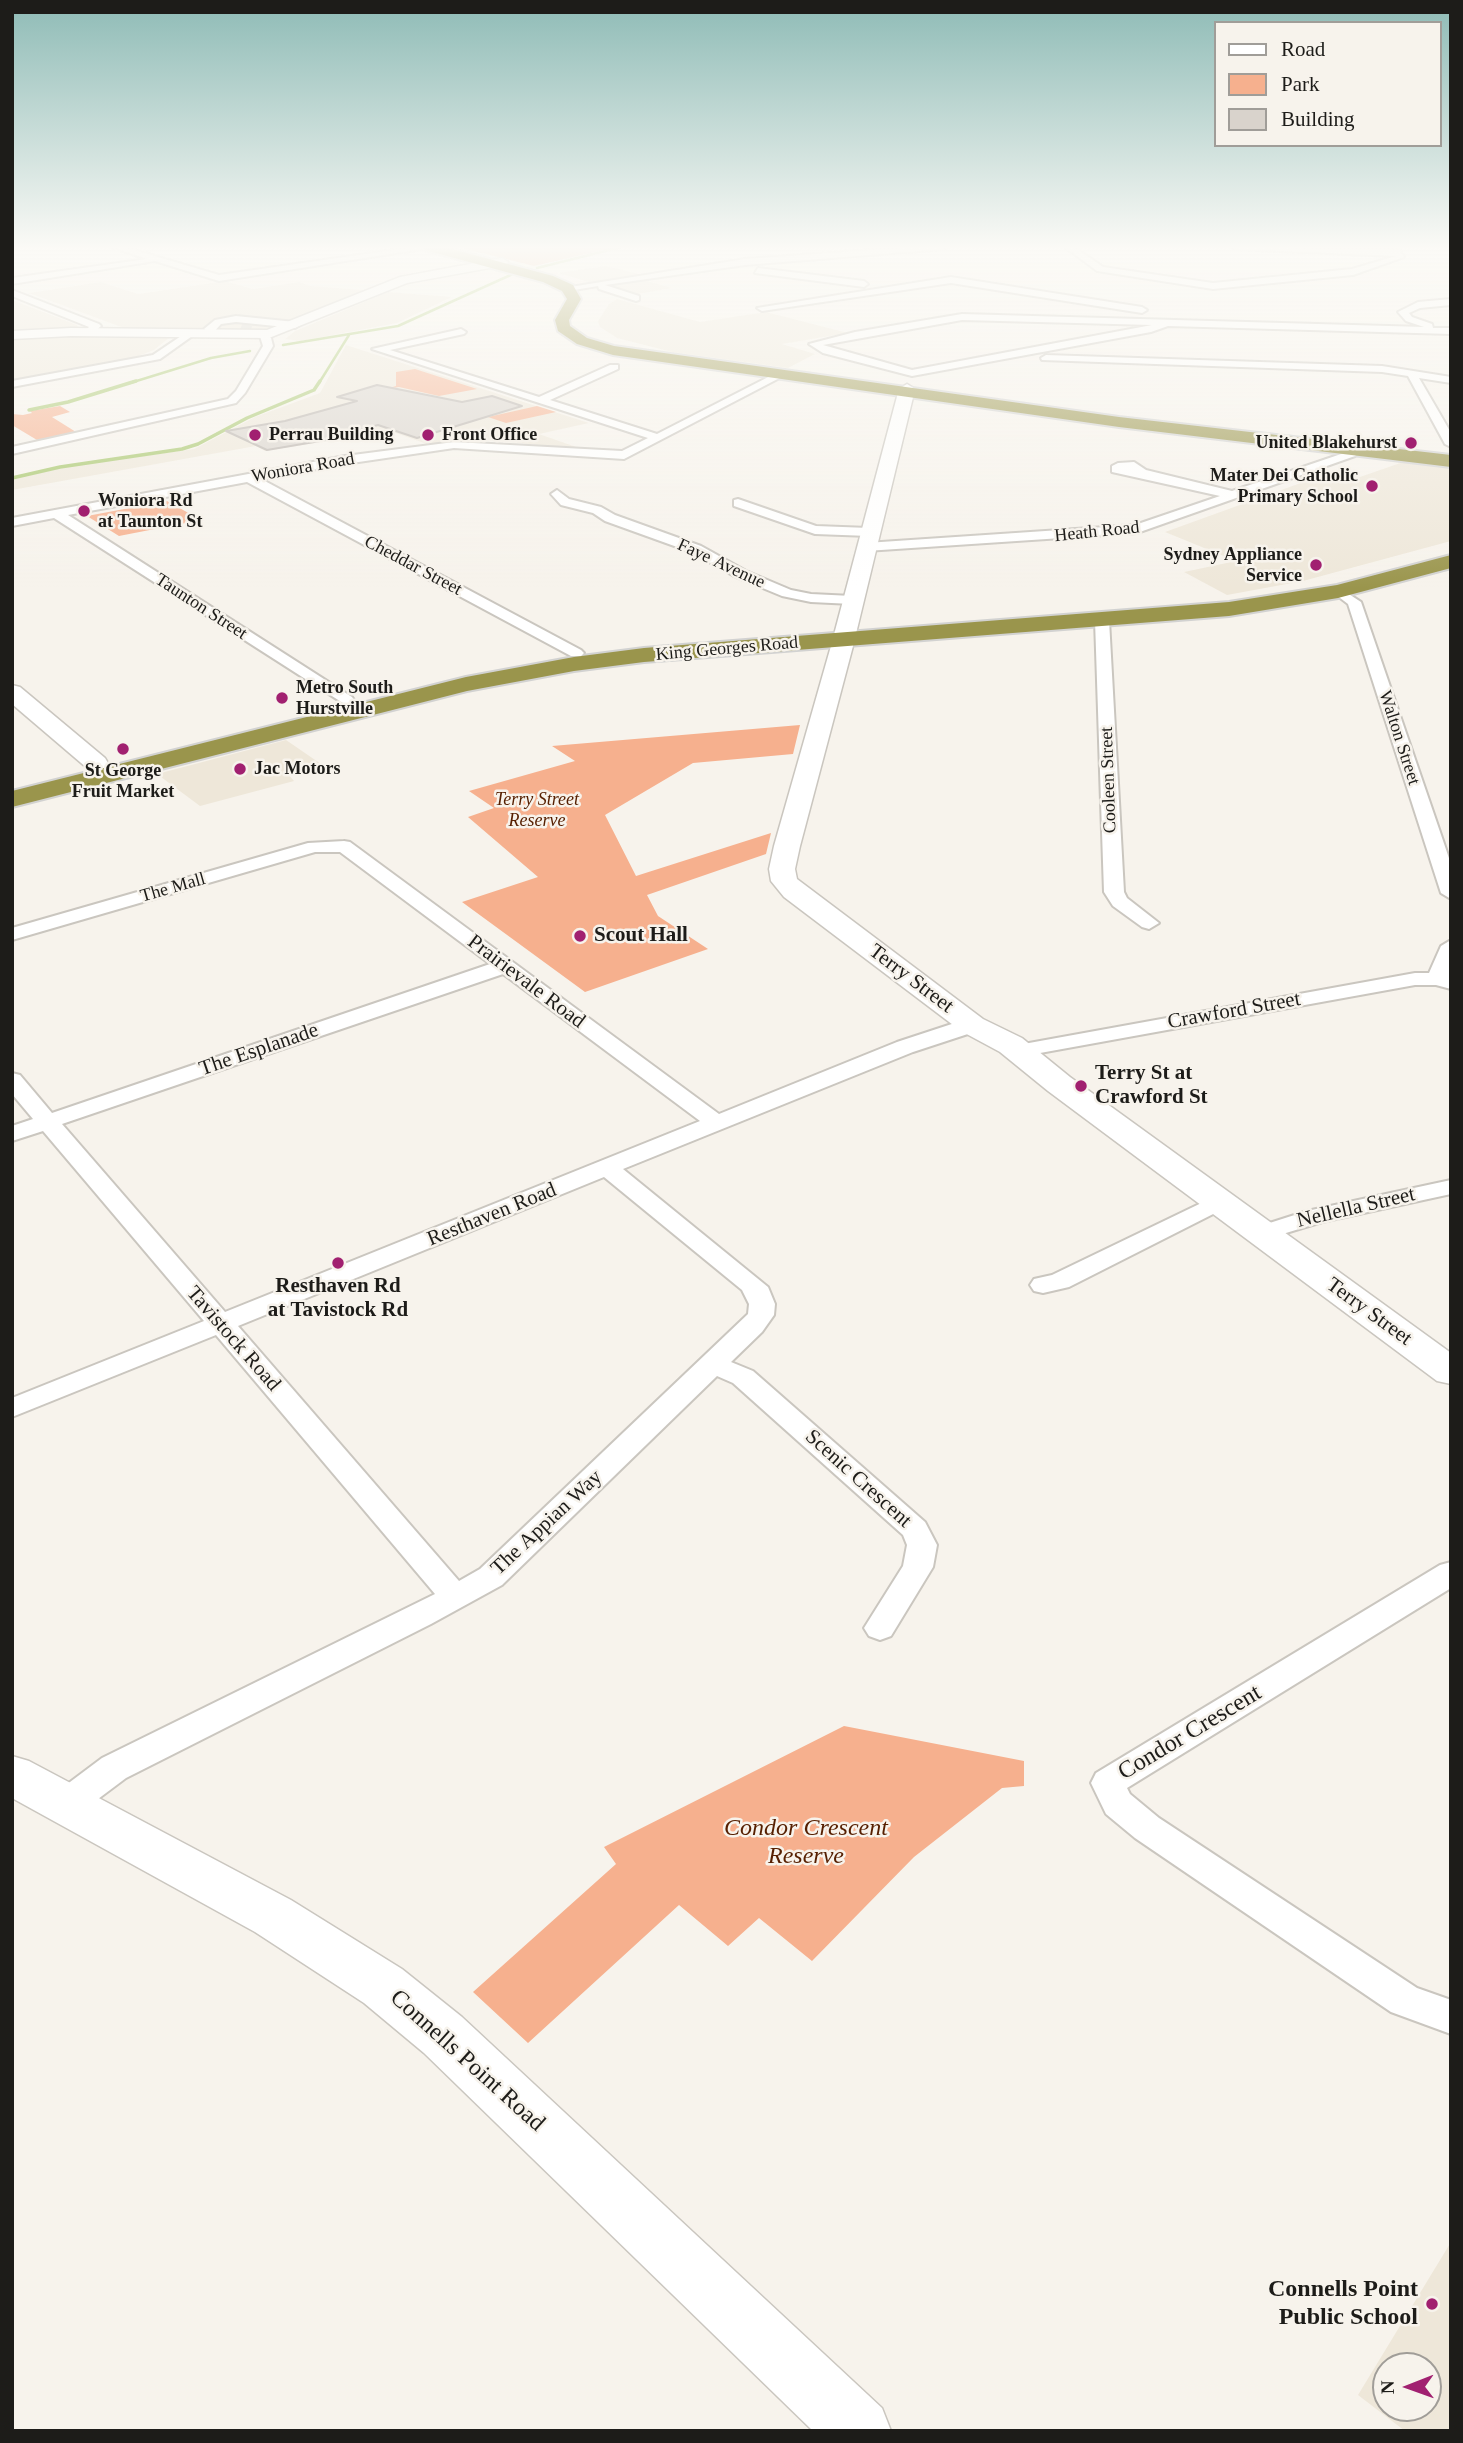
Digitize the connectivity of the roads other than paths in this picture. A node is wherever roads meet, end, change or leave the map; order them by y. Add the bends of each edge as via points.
1 (132, 361) edge
2 (259, 361) edge
3 (416, 361) edge
4 (685, 361) edge
5 (849, 361) edge
6 (984, 361) edge
7 (1147, 361) edge
8 (47, 366) dead end
9 (614, 367) dead end
10 (783, 373) junction
11 (1412, 374) junction
12 (65, 375) junction
13 (1451, 380) edge
14 (12, 384) edge
15 (908, 385) junction
16 (541, 400) junction
17 (659, 438) junction
18 (1451, 444) edge
19 (1358, 448) junction
20 (12, 451) edge
21 (1451, 459) edge
22 (1138, 472) dead end
23 (249, 478) junction
24 (557, 494) dead end
25 (1232, 495) junction
26 (738, 503) dead end
27 (57, 514) junction
28 (12, 522) edge
29 (868, 540) junction
30 (1451, 548) edge
31 (1451, 561) edge
32 (1338, 591) junction
33 (852, 600) junction
34 (1102, 620) junction
35 (845, 634) junction
36 (576, 653) junction
37 (12, 692) edge
38 (346, 700) junction
39 (200, 751) junction
40 (96, 763) junction
41 (12, 785) edge
42 (56, 788) junction
43 (12, 799) edge
44 (334, 845) joint
45 (1451, 893) edge
46 (1149, 923) dead end
47 (12, 934) edge
48 (1451, 946) edge
49 (505, 966) junction
50 (1444, 981) edge
51 (972, 1025) junction
52 (1018, 1051) junction
53 (12, 1080) edge
54 (47, 1122) junction
55 (717, 1123) junction
56 (12, 1134) edge
57 (607, 1168) junction
58 (1451, 1187) edge
59 (1218, 1202) junction
60 (1263, 1233) junction
61 (1043, 1285) dead end
62 (221, 1324) junction
63 (712, 1364) junction
64 (1451, 1372) edge
65 (12, 1408) edge
66 (1451, 1573) edge
67 (455, 1597) junction
68 (880, 1628) dead end
69 (12, 1775) edge
70 (66, 1804) junction
71 (1451, 2017) edge
72 (859, 2431) edge

1 - 12 street
2 - 20 street via 232,401
3 - 16 street
4 - 10 highway
5 - 15 street
6 - 15 street
7 - 11 street via 1382,369
8 - 12 street
9 - 16 street
10 - 15 highway
10 - 17 street, Woniora Road
11 - 13 street
11 - 18 street
12 - 14 street
15 - 19 highway
15 - 29 street, Terry Street
16 - 17 street
17 - 23 street, Woniora Road via 619,456 454,445
19 - 21 highway
19 - 25 street, Heath Road
22 - 25 street
23 - 27 street, Woniora Road
23 - 36 street, Cheddar Street
24 - 33 street, Faye Avenue via 565,502 696,549 787,593
25 - 29 street, Heath Road via 1128,531
26 - 29 street, Heath Road via 815,530
27 - 28 street, Woniora Road
27 - 38 street, Taunton Street
29 - 33 street, Terry Street
30 - 35 highway, King Georges Road via 1303,588 1244,598
31 - 32 highway, King Georges Road
32 - 34 highway, King Georges Road via 1229,609
32 - 45 street, Walton Street via 1354,602
33 - 35 street, Terry Street
34 - 35 highway, King Georges Road
34 - 46 street, Cooleen Street via 1114,892 1120,902
35 - 36 highway, King Georges Road via 721,637
35 - 39 highway, King Georges Road via 573,664 466,684
35 - 51 street, Terry Street via 783,876 794,891
36 - 38 highway, King Georges Road via 470,671
37 - 40 street
38 - 40 highway, King Georges Road
39 - 40 highway via 126,764
39 - 42 highway, King Georges Road
40 - 41 highway, King Georges Road
40 - 42 highway via 94,769
42 - 43 highway, King Georges Road
44 - 47 street, The Mall
44 - 49 street, Prairievale Road via 348,848
48 - 50 street
49 - 54 street, The Esplanade
49 - 55 street, Prairievale Road
50 - 52 street, Crawford Street via 1415,979
51 - 52 street, Terry Street
51 - 55 street, Resthaven Road
52 - 59 street, Terry Street
53 - 54 street, Tavistock Road
54 - 56 street, The Esplanade
54 - 62 street, Tavistock Road
55 - 57 street, Resthaven Road
57 - 62 street, Resthaven Road
57 - 63 street, The Appian Way via 759,1293 761,1315
58 - 60 street, Nellella Street via 1317,1216
59 - 60 street, Terry Street
59 - 61 street via 1060,1281
60 - 64 street, Terry Street
62 - 65 street, Resthaven Road
62 - 67 street, Tavistock Road
63 - 67 street, The Appian Way via 509,1562
63 - 68 street, Scenic Crescent via 743,1377 915,1530 922,1545 918,1567
66 - 71 street, Condor Crescent via 1108,1783 1118,1804 1147,1828 1404,2000
67 - 70 street, The Appian Way via 114,1768
69 - 70 street, Connells Point Road
70 - 72 street, Connells Point Road via 273,1916 383,1986 443,2035

